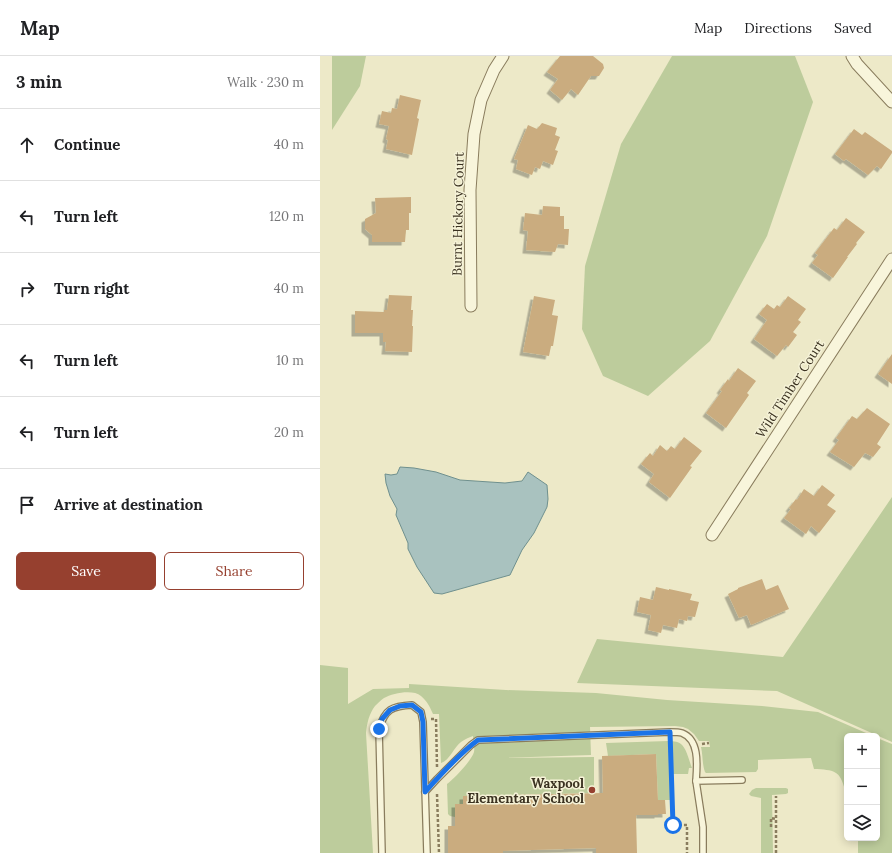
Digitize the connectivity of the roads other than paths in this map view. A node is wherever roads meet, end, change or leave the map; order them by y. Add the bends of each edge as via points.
1 (503, 56) edge
2 (852, 56) edge
3 (892, 102) edge
4 (892, 259) edge
5 (471, 306) dead end
6 (712, 534) dead end
7 (742, 780) dead end
8 (696, 781) junction
9 (425, 792) junction
10 (382, 853) edge
11 (427, 853) edge
12 (703, 853) edge

1 - 5 street, Burnt Hickory Court via 494,70 482,100 474,134 470,190
2 - 3 street
4 - 6 street, Wild Timber Court
7 - 8 lane
8 - 9 lane via 694,744 681,732 670,732 478,740
8 - 12 lane via 703,826
9 - 10 lane via 421,712 412,705 400,706 390,710 382,719 379,729
9 - 11 lane

